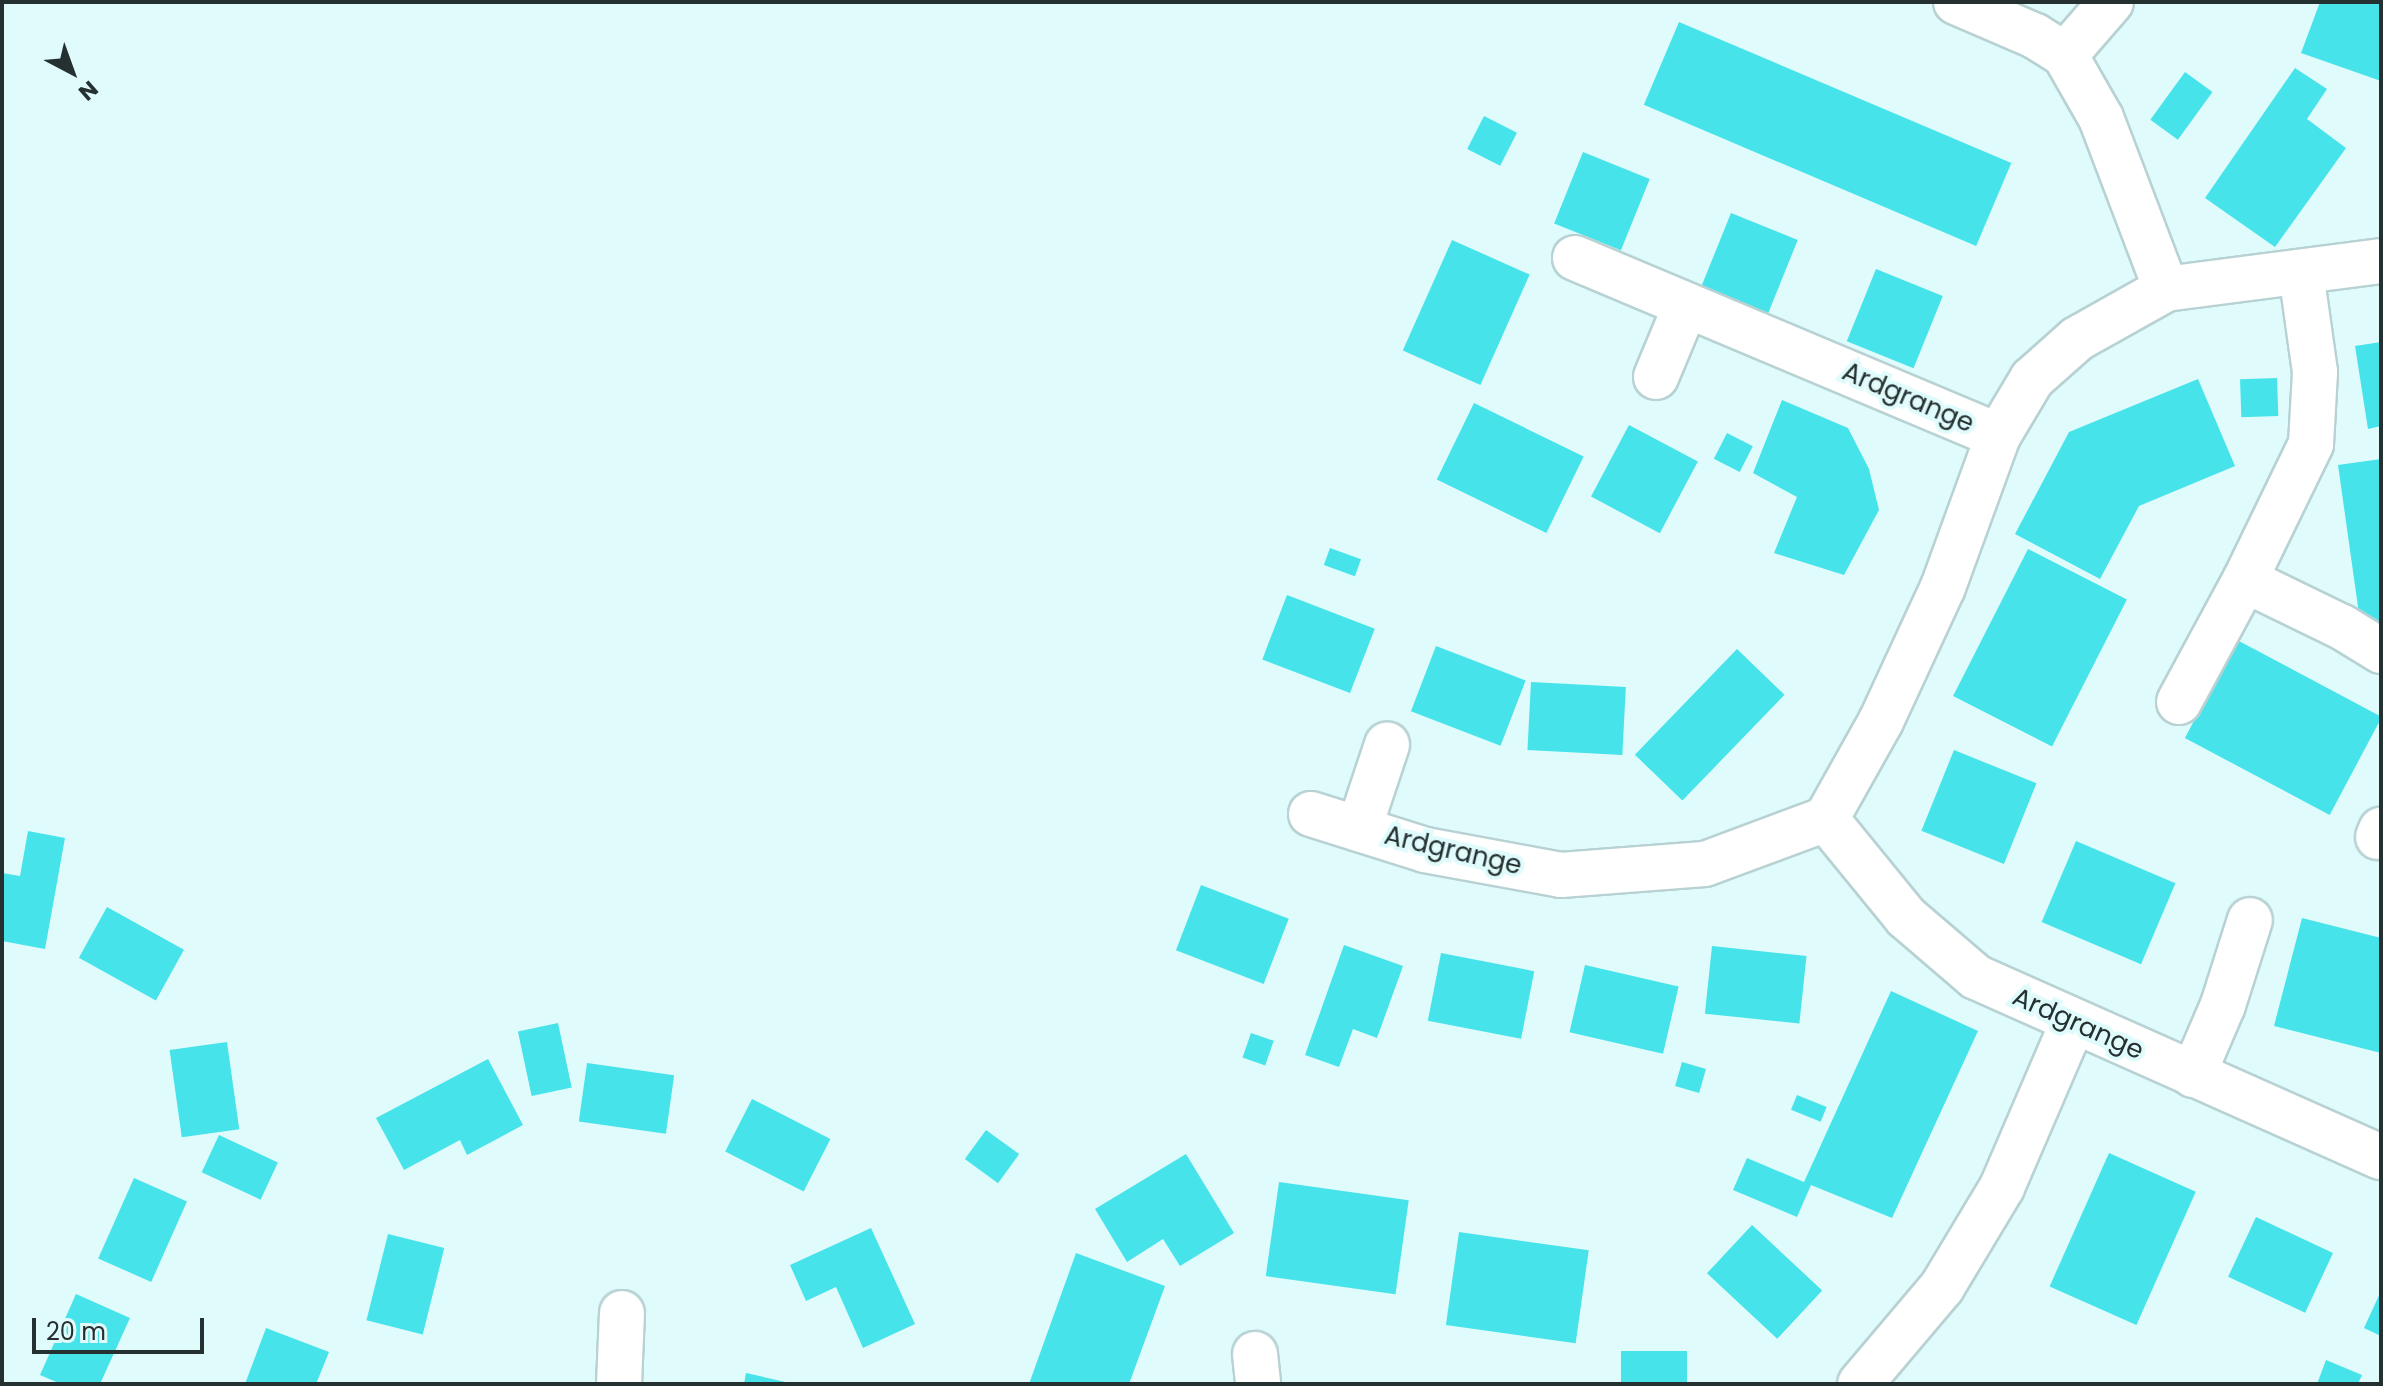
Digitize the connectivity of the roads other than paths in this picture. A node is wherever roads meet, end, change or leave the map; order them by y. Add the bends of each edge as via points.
1 (1956, 2) edge
2 (2111, 2) edge
3 (2065, 55) junction
4 (1575, 258) dead end
5 (2381, 261) edge
6 (2301, 273) junction
7 (2166, 289) junction
8 (1686, 305) junction
9 (1656, 377) dead end
10 (1998, 436) junction
11 (2245, 580) junction
12 (2381, 651) edge
13 (2179, 702) dead end
14 (1387, 745) dead end
15 (1311, 814) dead end
16 (1826, 819) junction
17 (1359, 829) junction
18 (2250, 920) dead end
19 (2073, 1022) junction
20 (2193, 1075) junction
21 (2381, 1157) edge
22 (622, 1313) dead end
23 (619, 1384) edge
24 (1860, 1384) edge

1 - 3 street
2 - 3 street
3 - 7 street via 2101,118
4 - 8 street, Ardgrange
5 - 6 street, Ardgrange
6 - 7 street, Ardgrange
6 - 11 street via 2315,372 2311,444
7 - 10 street, Ardgrange via 2077,339 2032,379
8 - 9 street
8 - 10 street, Ardgrange
10 - 16 street, Ardgrange via 1943,587 1881,721
11 - 12 street
11 - 13 street
14 - 17 street, Ardgrange
15 - 17 street, Ardgrange
16 - 17 street, Ardgrange via 1705,864 1561,875 1425,850
16 - 19 street, Ardgrange via 1906,917 1976,977
18 - 20 street
19 - 20 street, Ardgrange
19 - 24 street via 2002,1187 1942,1287
20 - 21 street, Ardgrange
22 - 23 street

